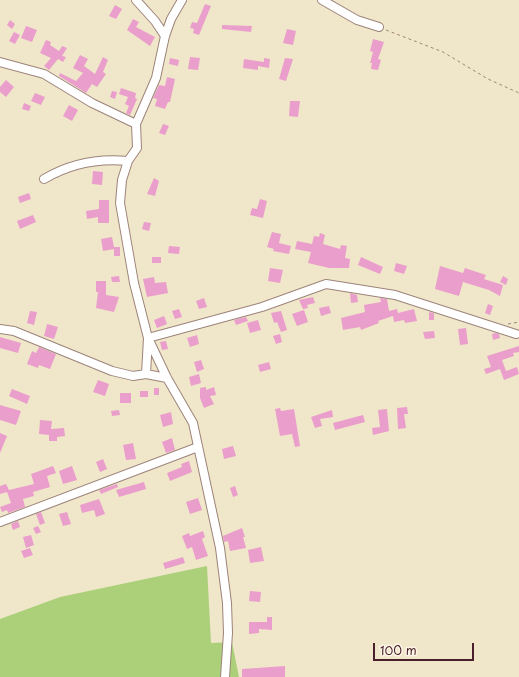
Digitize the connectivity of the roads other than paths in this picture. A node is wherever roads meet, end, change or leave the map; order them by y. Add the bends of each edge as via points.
1 (136, 0) edge
2 (182, 0) edge
3 (322, 0) edge
4 (379, 27) road end
5 (165, 36) junction
6 (0, 62) edge
7 (136, 124) junction
8 (128, 161) junction
9 (44, 179) dead end
10 (0, 328) edge
11 (516, 334) dead end
12 (148, 338) junction
13 (146, 374) junction
14 (167, 378) junction
15 (198, 447) junction
16 (0, 522) edge
17 (225, 677) edge

1 - 5 street
2 - 5 street
3 - 4 street via 357,20
5 - 7 street via 156,78
6 - 7 street via 44,74 92,103
7 - 8 street via 137,148
8 - 9 street via 88,161 57,171
8 - 12 street via 122,180 120,203 134,284
10 - 13 street via 14,331 112,371 133,376
11 - 12 street via 395,295 326,284 262,307
12 - 13 street
12 - 14 street
13 - 14 street
14 - 15 street via 193,423
15 - 16 street
15 - 17 street via 220,548 226,596 228,633

